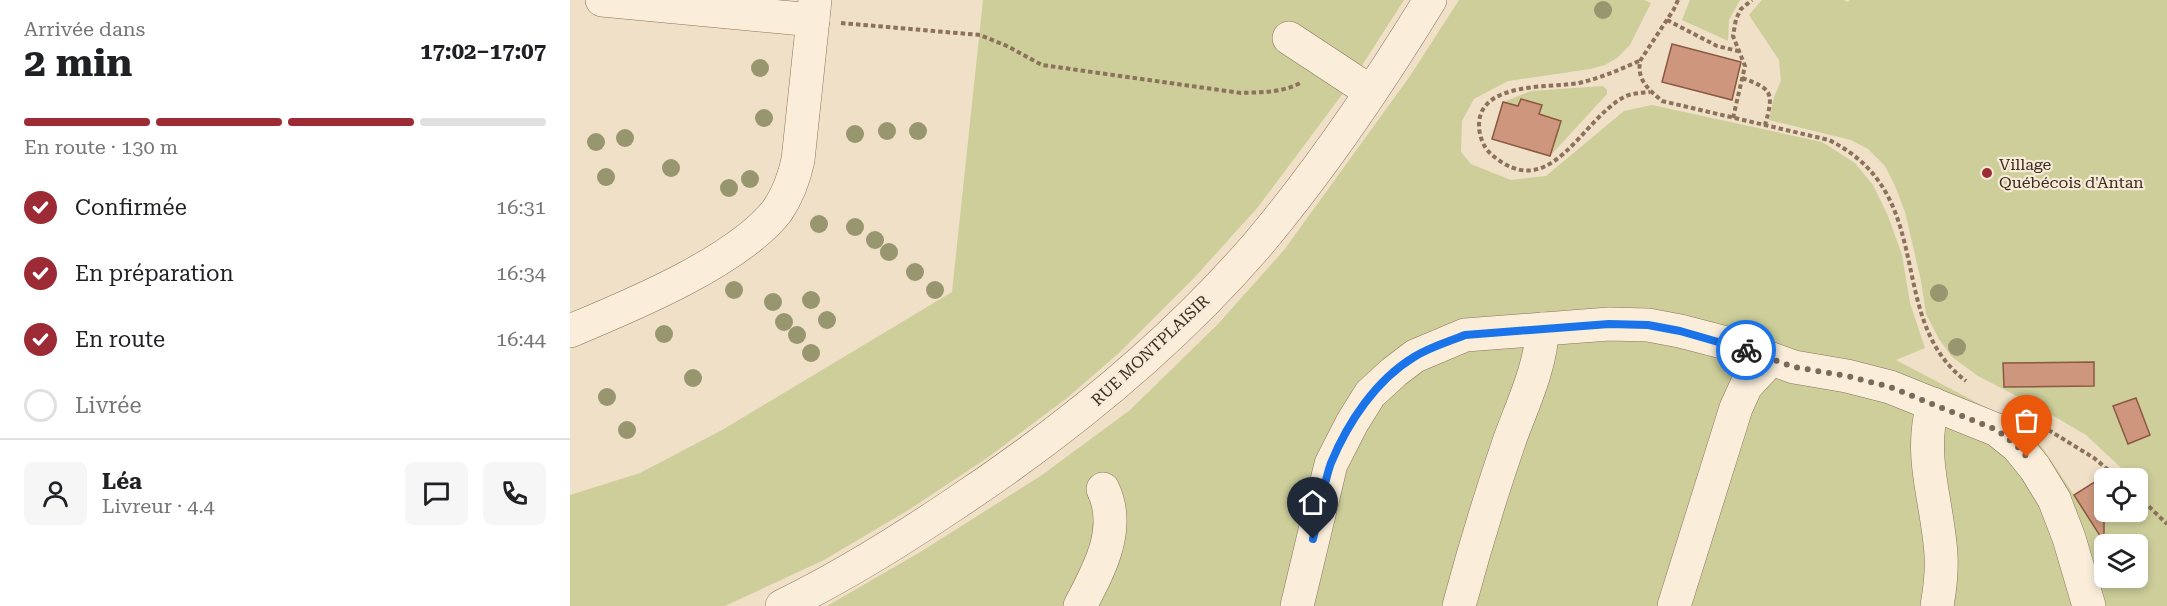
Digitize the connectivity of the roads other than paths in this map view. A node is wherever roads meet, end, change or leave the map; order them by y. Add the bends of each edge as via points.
1 (602, 0) edge
2 (1430, 0) edge
3 (821, 14) edge
4 (1289, 38) dead end
5 (1371, 92) junction
6 (1542, 329) junction
7 (570, 331) edge
8 (1771, 359) junction
9 (1933, 404) junction
10 (1103, 489) dead end
11 (782, 606) edge
12 (1080, 606) edge
13 (1297, 606) edge
14 (1459, 606) edge
15 (1674, 606) edge
16 (1937, 606) edge
17 (2089, 606) edge

1 - 3 street
2 - 5 street, RUE MONTPLAISIR
3 - 7 street via 798,160 791,186 775,213 749,237 704,267
4 - 5 street
5 - 11 street, RUE MONTPLAISIR via 1258,244 1196,311 1136,367 1061,429 973,492 868,559
6 - 8 street via 1648,325
6 - 13 street via 1465,335 1415,356 1370,394 1331,464
6 - 14 street via 1538,355
8 - 9 street via 1890,387
8 - 15 street via 1746,386 1736,408
9 - 16 street via 1926,451 1941,555
9 - 17 street via 1997,430 2035,468 2054,499
10 - 12 street via 1112,525 1095,578

